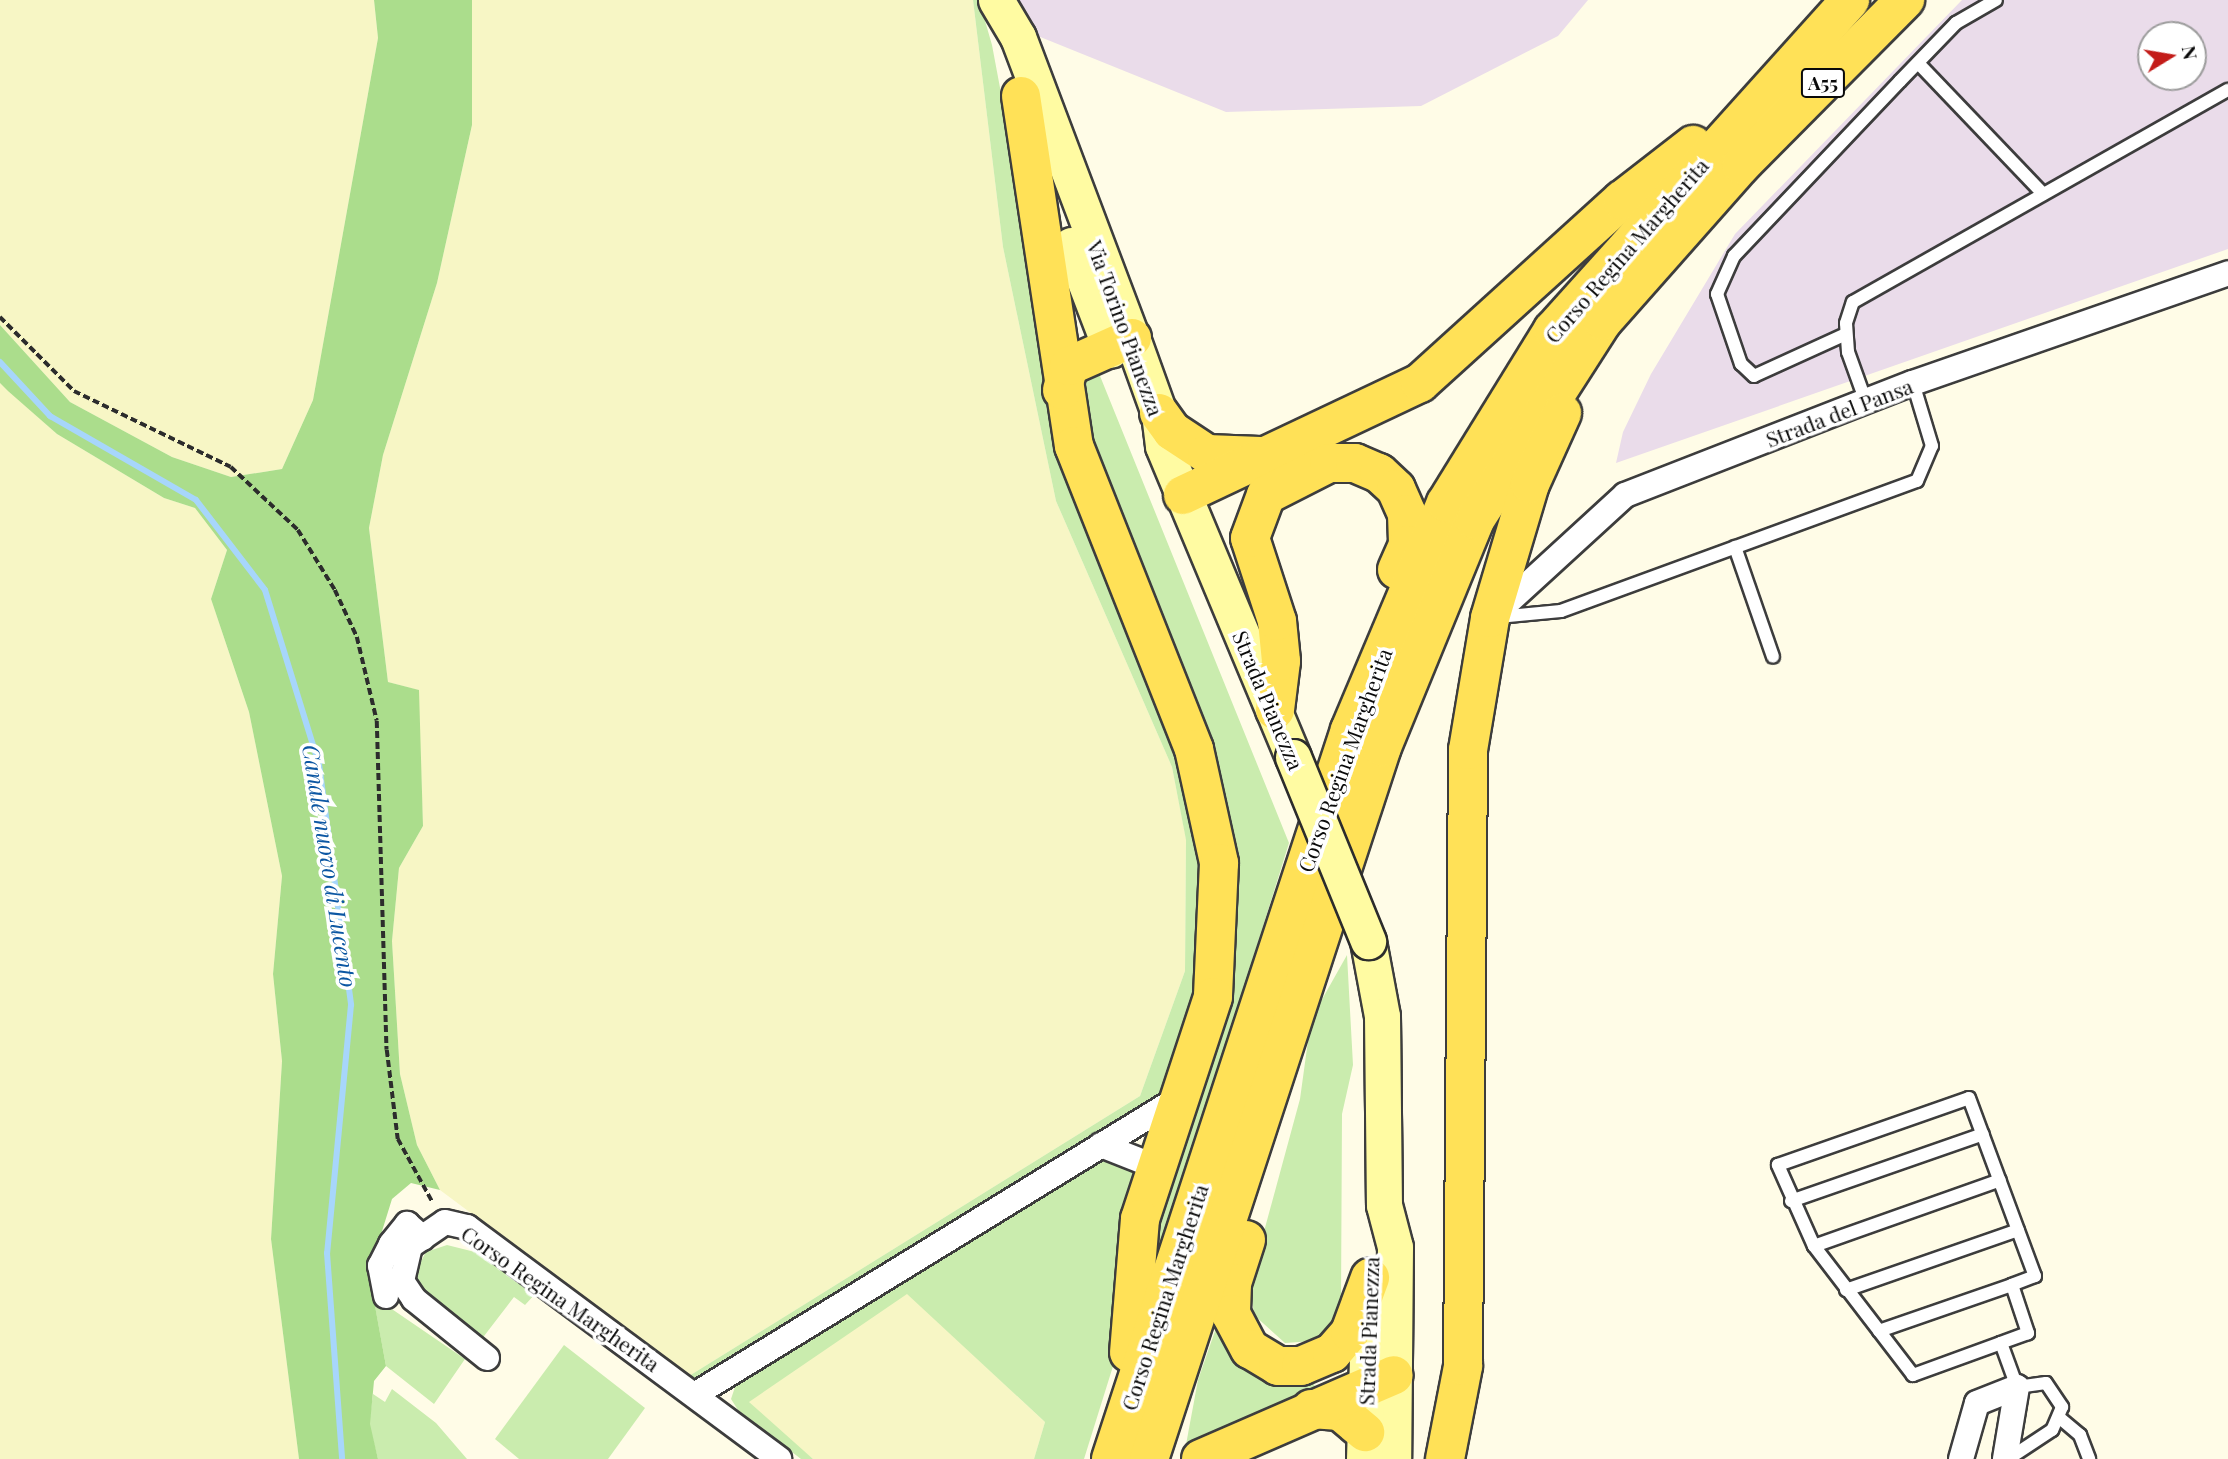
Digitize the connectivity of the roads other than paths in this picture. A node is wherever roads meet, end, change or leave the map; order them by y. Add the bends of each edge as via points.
1 (1850, 0) edge
2 (1905, 0) edge
3 (1996, 0) edge
4 (999, 7) edge
5 (1918, 63) junction
6 (1767, 88) junction
7 (2228, 90) edge
8 (1021, 96) junction
9 (1732, 151) junction
10 (2043, 194) junction
11 (2228, 273) edge
12 (1603, 321) junction
13 (1846, 334) junction
14 (1121, 343) junction
15 (1913, 383) junction
16 (1062, 390) junction
17 (1866, 402) junction
18 (1161, 430) junction
19 (1279, 454) junction
20 (1183, 495) junction
21 (1735, 547) junction
22 (1490, 618) junction
23 (1773, 657) dead end
24 (1275, 710) junction
25 (1350, 730) junction
26 (1177, 1099) junction
27 (1258, 1120) junction
28 (1983, 1134) junction
29 (1101, 1145) junction
30 (1154, 1166) junction
31 (2000, 1180) junction
32 (1791, 1201) junction
33 (1384, 1205) junction
34 (2018, 1230) junction
35 (423, 1237) junction
36 (1814, 1246) junction
37 (1370, 1278) junction
38 (2012, 1285) junction
39 (1846, 1290) junction
40 (386, 1296) dead end
41 (1878, 1331) junction
42 (2001, 1343) junction
43 (486, 1358) dead end
44 (1380, 1380) junction
45 (2017, 1387) junction
46 (696, 1394) junction
47 (1311, 1409) junction
48 (2061, 1419) junction
49 (1364, 1446) edge
50 (1125, 1455) edge
51 (779, 1459) edge
52 (1201, 1459) edge
53 (1393, 1459) edge
54 (1445, 1459) edge
55 (1961, 1459) edge
56 (2006, 1459) edge
57 (2089, 1459) edge

1 - 6 main road, A55
2 - 9 main road, A55
3 - 5 lane via 1956,23
4 - 8 main road, Via Torino Pianezza
4 - 14 main road, Via Torino Pianezza via 1018,37
5 - 10 lane
5 - 13 lane via 1734,256 1717,294 1741,364 1754,376
6 - 9 main road, A55
6 - 19 main road via 1622,200 1420,383
7 - 10 lane
8 - 14 main road, Via Torino Pianezza
8 - 16 main road
9 - 12 main road, Corso Regina Margherita
9 - 25 main road, Corso Regina Margherita via 1553,330 1446,503
10 - 13 lane via 1853,302
11 - 15 street, Strada del Pansa
12 - 22 main road via 1530,484
12 - 27 main road, Corso Regina Margherita via 1526,432 1436,603
13 - 17 lane
14 - 16 main road via 1069,366
14 - 18 main road, Via Torino Pianezza
15 - 17 street, Strada del Pansa
15 - 21 lane via 1932,446 1917,481
16 - 26 main road via 1087,486 1194,749 1214,823 1221,906 1213,997
17 - 22 street, Strada del Pansa via 1625,495
18 - 19 main road via 1172,431 1207,454 1241,459
18 - 20 main road, Strada Pianezza
19 - 20 main road
20 - 24 main road, Strada Pianezza
21 - 22 lane via 1561,611
21 - 23 lane
22 - 54 main road via 1468,750 1463,1366
24 - 25 main road via 1281,661 1277,621 1251,553 1252,523 1278,484 1329,463 1355,463 1396,489 1409,531 1354,666
24 - 33 main road, Strada Pianezza, bridge via 1368,941 1384,1058
25 - 50 main road, Corso Regina Margherita
26 - 29 street
26 - 30 main road
27 - 37 main road via 1251,1224 1230,1299 1241,1340 1278,1366 1322,1360 1350,1332
27 - 50 main road, Corso Regina Margherita
28 - 31 lane
28 - 32 lane
28 - 32 lane via 1969,1098 1956,1102 1778,1165
29 - 30 street
29 - 46 street
30 - 50 main road via 1140,1219
31 - 34 lane
31 - 36 lane
32 - 36 lane
33 - 37 main road, Strada Pianezza
33 - 44 main road, Strada Pianezza via 1395,1247
34 - 38 lane via 2035,1276
34 - 39 lane
35 - 40 street via 407,1224 391,1244 380,1266
35 - 43 street, Corso Regina Margherita via 402,1261 402,1281 414,1299
35 - 46 street, Corso Regina Margherita via 446,1222 467,1227
36 - 39 lane
37 - 44 main road, Strada Pianezza
38 - 41 lane
38 - 42 lane via 2028,1333
39 - 41 lane
41 - 42 lane via 1913,1375
42 - 45 lane
44 - 47 main road
44 - 49 main road, Strada Pianezza
44 - 53 main road, Strada Pianezza
45 - 48 lane via 2046,1383 2057,1393
45 - 55 street via 1977,1403
45 - 56 street
46 - 51 street, Corso Regina Margherita
47 - 49 main road via 1340,1411
47 - 52 main road
48 - 56 lane
48 - 57 lane via 2080,1435

